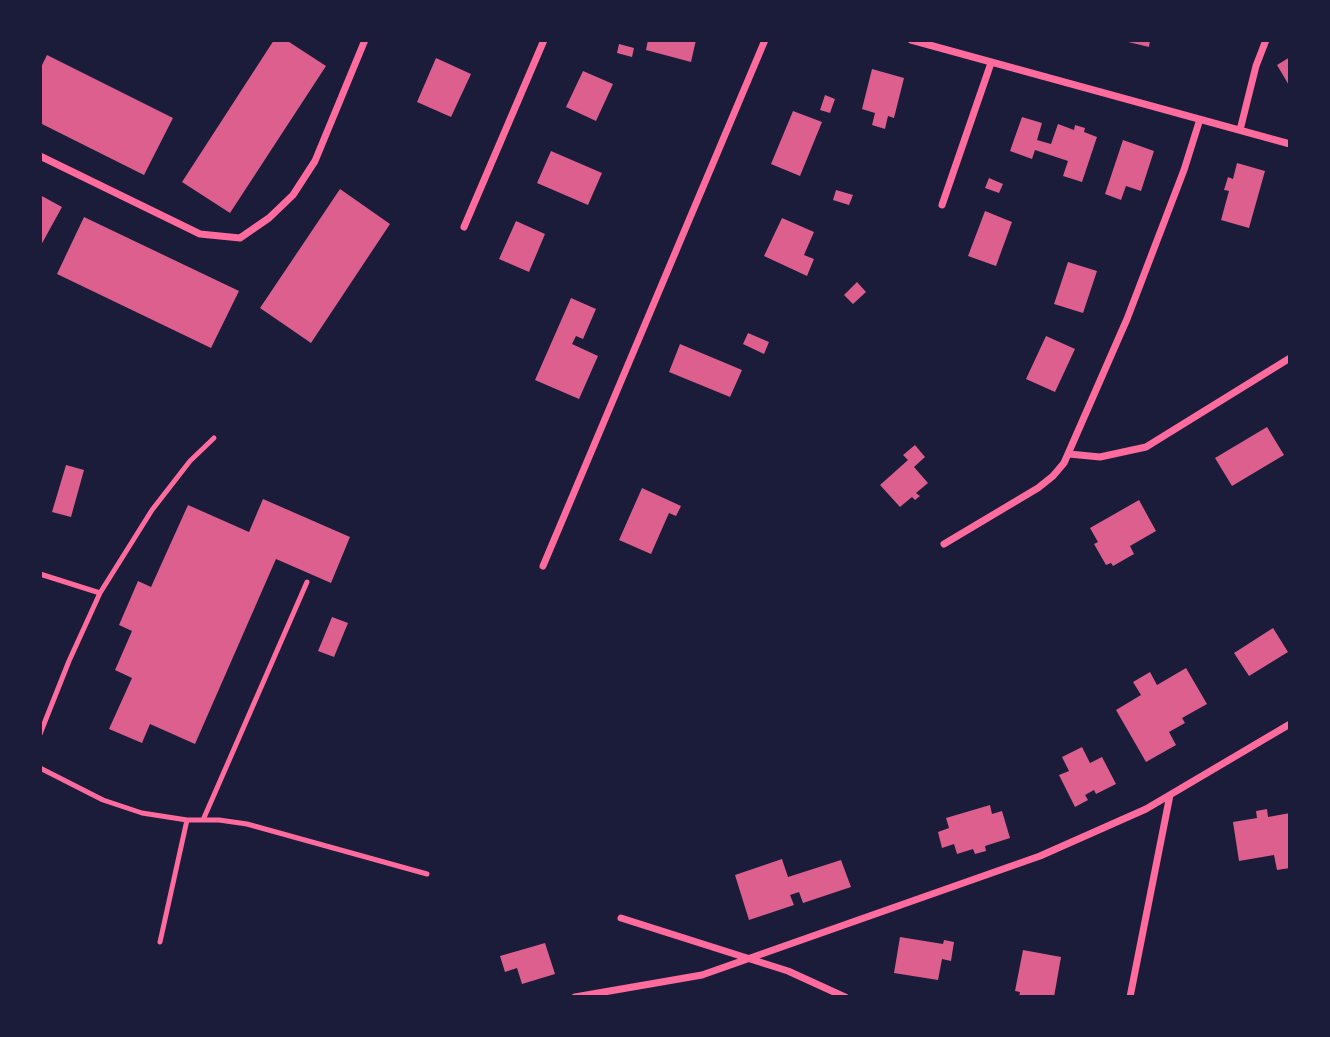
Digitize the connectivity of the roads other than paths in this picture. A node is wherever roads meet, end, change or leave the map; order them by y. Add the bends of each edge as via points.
1 (365, 40) edge
2 (544, 40) edge
3 (765, 40) edge
4 (911, 40) edge
5 (1266, 40) edge
6 (991, 63) junction
7 (1200, 119) junction
8 (1240, 130) junction
9 (1290, 144) edge
10 (40, 156) edge
11 (942, 205) dead end
12 (464, 227) dead end
13 (1290, 358) edge
14 (214, 438) dead end
15 (1069, 454) junction
16 (944, 544) dead end
17 (544, 566) dead end
18 (40, 574) edge
19 (307, 582) dead end
20 (100, 593) junction
21 (1290, 724) edge
22 (40, 734) edge
23 (40, 768) edge
24 (1170, 795) junction
25 (187, 820) junction
26 (203, 820) junction
27 (427, 874) dead end
28 (621, 918) dead end
29 (160, 942) dead end
30 (749, 958) junction
31 (575, 997) edge
32 (845, 997) edge
33 (1129, 997) edge

1 - 10 street via 315,161 293,195 240,238 200,234
2 - 12 street
3 - 17 street
4 - 6 street
5 - 8 street
6 - 7 street
6 - 11 street
7 - 8 street
7 - 15 street via 1127,319
8 - 9 street
13 - 15 street via 1146,447 1100,457
14 - 20 lane via 152,510
15 - 16 street via 1038,488
18 - 20 lane
19 - 26 lane
20 - 22 lane
21 - 24 street
23 - 25 lane via 116,804
24 - 30 street via 1040,856
24 - 33 street
25 - 26 lane
25 - 29 lane
26 - 27 lane via 247,824
28 - 30 street
30 - 31 street via 702,975
30 - 32 street

